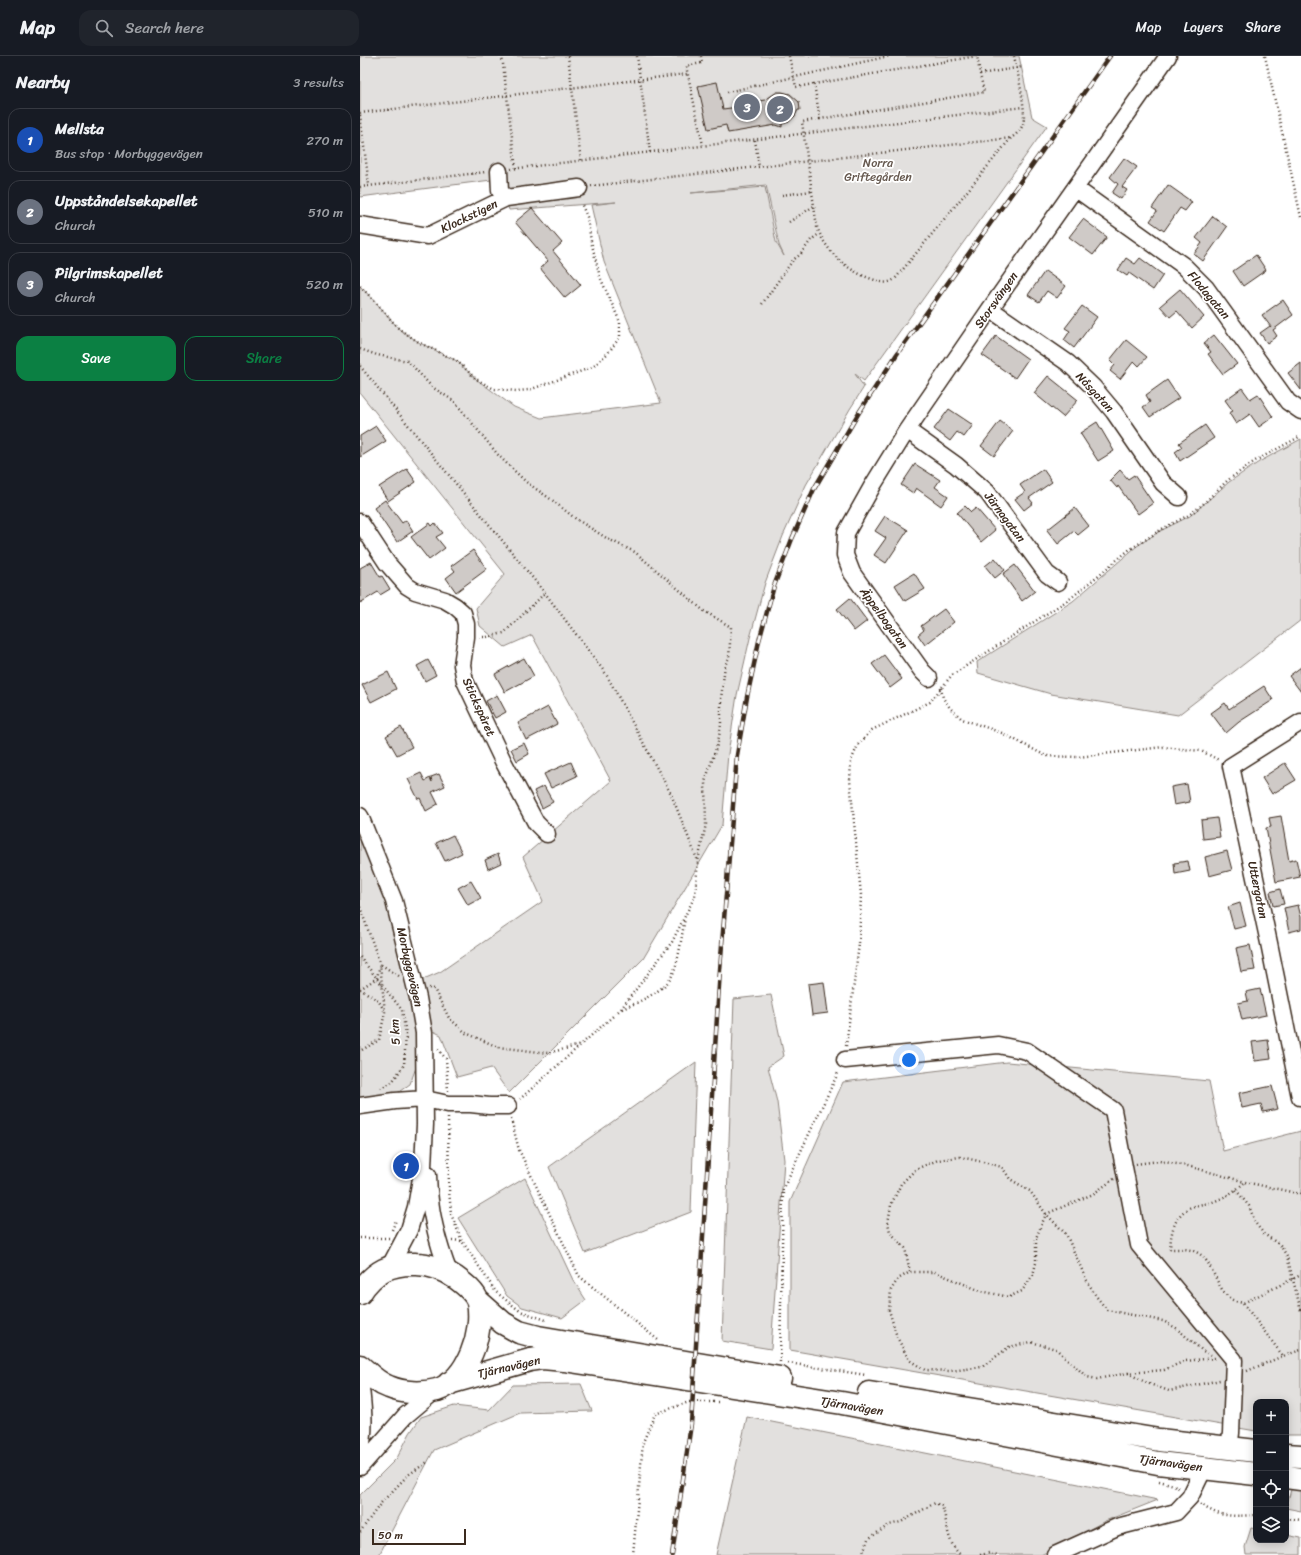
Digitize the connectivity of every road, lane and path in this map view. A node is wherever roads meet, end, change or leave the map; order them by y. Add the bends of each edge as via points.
1 (502, 56) edge
2 (568, 56) edge
3 (637, 56) edge
4 (700, 56) edge
5 (789, 56) edge
6 (890, 56) edge
7 (1014, 56) edge
8 (1168, 56) edge
9 (1265, 56) edge
10 (1022, 67) dead end
11 (1016, 68) junction
12 (687, 74) junction
13 (980, 74) junction
14 (793, 78) junction
15 (640, 80) junction
16 (814, 84) junction
17 (572, 89) junction
18 (727, 92) dead end
19 (507, 96) junction
20 (1023, 107) junction
21 (360, 114) edge
22 (820, 119) junction
23 (804, 134) junction
24 (1011, 138) junction
25 (755, 140) junction
26 (703, 145) junction
27 (650, 152) junction
28 (582, 161) junction
29 (808, 162) junction
30 (759, 167) junction
31 (516, 169) junction
32 (499, 171) junction
33 (369, 185) junction
34 (360, 186) edge
35 (1075, 188) junction
36 (812, 191) junction
37 (580, 195) junction
38 (782, 195) dead end
39 (506, 198) junction
40 (814, 206) junction
41 (1301, 217) edge
42 (789, 222) dead end
43 (360, 225) edge
44 (819, 234) junction
45 (360, 286) edge
46 (762, 304) dead end
47 (990, 309) junction
48 (360, 349) edge
49 (360, 366) edge
50 (1301, 411) edge
51 (907, 430) junction
52 (1301, 436) edge
53 (1179, 497) dead end
54 (360, 522) edge
55 (845, 555) joint
56 (1058, 582) dead end
57 (545, 594) junction
58 (466, 637) junction
59 (929, 678) joint
60 (942, 689) junction
61 (1301, 722) edge
62 (1231, 766) junction
63 (360, 816) edge
64 (548, 834) dead end
65 (698, 861) junction
66 (360, 907) edge
67 (685, 914) junction
68 (360, 957) edge
69 (380, 964) junction
70 (377, 978) junction
71 (414, 983) junction
72 (382, 985) junction
73 (360, 989) edge
74 (621, 1009) junction
75 (385, 1012) junction
76 (424, 1033) junction
77 (582, 1045) junction
78 (1296, 1050) edge
79 (360, 1051) edge
80 (845, 1060) junction
81 (375, 1092) dead end
82 (1300, 1097) edge
83 (425, 1099) junction
84 (448, 1104) junction
85 (360, 1106) edge
86 (508, 1106) junction
87 (425, 1124) junction
88 (1125, 1170) junction
89 (1245, 1182) junction
90 (1236, 1190) junction
91 (1301, 1194) edge
92 (1046, 1214) junction
93 (360, 1238) edge
94 (406, 1238) junction
95 (438, 1239) junction
96 (462, 1241) junction
97 (910, 1272) junction
98 (375, 1273) edge
99 (450, 1275) junction
100 (1301, 1275) edge
101 (1292, 1280) junction
102 (360, 1292) edge
103 (478, 1301) junction
104 (1243, 1303) junction
105 (1301, 1311) edge
106 (549, 1321) dead end
107 (657, 1343) dead end
108 (1301, 1350) edge
109 (1283, 1356) junction
110 (360, 1366) edge
111 (1128, 1373) junction
112 (867, 1376) dead end
113 (1232, 1378) junction
114 (360, 1380) edge
115 (443, 1386) junction
116 (726, 1402) dead end
117 (1229, 1448) junction
118 (1253, 1451) edge
119 (360, 1453) edge
120 (1289, 1455) edge
121 (1301, 1456) edge
122 (429, 1461) dead end
123 (360, 1467) edge
124 (1204, 1468) junction
125 (1253, 1474) edge
126 (1289, 1477) edge
127 (1301, 1479) edge
128 (1152, 1480) dead end
129 (1190, 1497) junction
130 (1253, 1515) edge
131 (1289, 1518) edge
132 (1301, 1520) edge
133 (360, 1532) edge
134 (633, 1555) edge
135 (862, 1555) edge
136 (961, 1555) edge
137 (980, 1555) edge
138 (998, 1555) edge
139 (1055, 1555) edge

1 - 19 path
2 - 17 path
3 - 15 path
4 - 12 path via 702,63 686,66
5 - 14 path
6 - 14 path
7 - 11 path
8 - 35 street, Storsvängen
9 - 41 path
10 - 11 path
11 - 13 path
11 - 20 path
12 - 15 path
12 - 26 path
13 - 16 path via 977,56
13 - 22 path via 984,92
14 - 16 path via 796,87
14 - 18 path
15 - 17 path
15 - 27 path
16 - 22 path
17 - 19 path
17 - 28 path
19 - 21 path
19 - 31 path
20 - 23 path
20 - 24 path via 1023,123
21 - 33 path
22 - 23 path via 802,122
23 - 25 path
23 - 29 path
24 - 29 path
24 - 44 path via 895,280 884,283 861,276 842,264
25 - 26 path
25 - 30 path
26 - 27 path
27 - 28 path
28 - 31 path
29 - 30 path
29 - 36 path
30 - 37 path
31 - 32 path
32 - 33 path
32 - 39 street via 500,191
33 - 34 path
35 - 47 street, Storsvängen
35 - 50 street, Flodagatan via 1184,266 1206,288 1288,402
36 - 38 path
36 - 40 path
37 - 39 street, Klockstigen
37 - 45 path via 600,277 620,322 620,338 592,367 529,390 494,389 476,379 457,362 399,329
39 - 43 street, Klockstigen via 428,236
40 - 42 path
40 - 44 path
44 - 46 path via 793,260
47 - 51 street, Storsvängen
47 - 53 street, Nåsgatan via 1068,363 1093,386 1164,483
48 - 65 path via 408,361 432,386 454,401 499,456 526,482 576,519 635,552 704,611 731,627 721,699 721,725 705,782 706,824
49 - 57 path
51 - 55 street, Storsvängen via 846,533
51 - 56 street, Järnagatan via 956,465 987,492 1047,574
52 - 60 path via 1255,461 1228,480 1189,515 1129,550 1071,598 952,675
54 - 58 street, Stickspåret via 387,563 406,586 445,600 463,613
55 - 59 street, Äppelbogatan via 852,574
57 - 58 path via 504,633 487,637
57 - 65 path via 606,674 671,794
58 - 64 street, Stickspåret via 462,665 465,680 536,823
59 - 60 path
60 - 62 path via 943,698 962,719 1002,733 1046,756 1078,757 1163,747 1182,748 1201,751
60 - 80 path via 930,702 872,730 858,745 851,761 852,801 862,895
61 - 62 street
62 - 78 street, Uttergatan
63 - 71 street, Morbyggevägen via 394,901
65 - 67 path via 695,896
66 - 69 path
67 - 74 path via 672,942
67 - 74 path via 676,964 668,982 645,1000
68 - 70 path, 5 km
69 - 70 path
69 - 71 path
69 - 72 path
70 - 72 path, 5 km
70 - 73 path
71 - 76 street, Morbyggevägen
71 - 77 path via 434,990 449,1018 466,1033 498,1047 548,1053
72 - 75 path
72 - 81 path, 5 km via 402,1010 406,1035 404,1065 392,1082
73 - 75 path via 378,1000
74 - 77 path
75 - 79 path via 379,1040
76 - 83 street, Morbyggevägen
76 - 84 path via 446,1060
77 - 86 path via 519,1100
78 - 82 street, Uttergatan
80 - 88 street via 998,1045 1027,1051 1113,1110
80 - 112 path via 783,1189 780,1362
83 - 84 street
83 - 85 street
83 - 87 street, Morbyggevägen
84 - 86 street
84 - 96 path via 449,1190 452,1214
86 - 107 path via 519,1150 579,1276 663,1344
87 - 94 street, Morbyggevägen via 423,1167 416,1206
87 - 95 street, Morbyggevägen via 429,1202
88 - 89 path via 1136,1164 1159,1161 1188,1166
88 - 92 path via 1093,1194
88 - 113 street via 1139,1245 1234,1360
89 - 90 path
89 - 91 path
90 - 101 path via 1249,1206 1256,1224 1264,1234 1280,1245 1287,1256
90 - 104 path via 1216,1201 1191,1207 1178,1217 1171,1233 1170,1249 1199,1253 1208,1262 1218,1283 1231,1299
92 - 97 path via 1036,1238 1036,1263 1033,1275 1022,1291 1009,1297 981,1291 935,1272
92 - 97 path via 1030,1191 1010,1179 1002,1167 960,1157 938,1160 916,1169 901,1184 891,1205 888,1223 890,1232 905,1248
92 - 111 path via 1066,1234 1086,1279 1107,1310 1163,1321 1216,1358 1185,1361 1164,1370
93 - 94 path
94 - 98 street, Morbyggevägen
95 - 96 path
95 - 99 street, Morbyggevägen
96 - 106 path via 496,1292 520,1311
97 - 111 path via 898,1279 891,1290 889,1310 897,1337 908,1360 925,1370 950,1371 982,1366 1010,1347 1031,1342 1056,1349 1087,1377 1097,1379
98 - 99 highway, Tjärnavägen via 411,1264 422,1264
98 - 102 highway
99 - 103 highway, Tjärnavägen via 467,1286
100 - 101 path
101 - 104 path
101 - 105 path
103 - 115 highway via 476,1345 466,1364
103 - 117 highway, Tjärnavägen via 503,1323 519,1332 538,1337 846,1390 1159,1440
104 - 109 path
108 - 109 path
109 - 113 path
110 - 115 highway, Tjärnavägen via 377,1381 389,1387 415,1392
111 - 113 path via 1169,1390
113 - 117 street
114 - 119 street via 364,1416
115 - 123 street via 405,1416
115 - 124 highway, Tjärnavägen via 530,1360 564,1360 842,1403 1158,1463
116 - 134 path via 689,1402 655,1414 643,1442
117 - 118 highway, Tjärnavägen
120 - 121 highway
122 - 133 path via 408,1475 381,1503
124 - 125 highway, Tjärnavägen
124 - 129 street
126 - 127 highway
128 - 129 path via 1174,1485
129 - 130 path via 1212,1512 1231,1516
129 - 139 street via 1176,1512 1117,1527
131 - 132 path
135 - 136 path via 868,1539 889,1525 901,1522 935,1504 942,1506 954,1549
137 - 138 path

